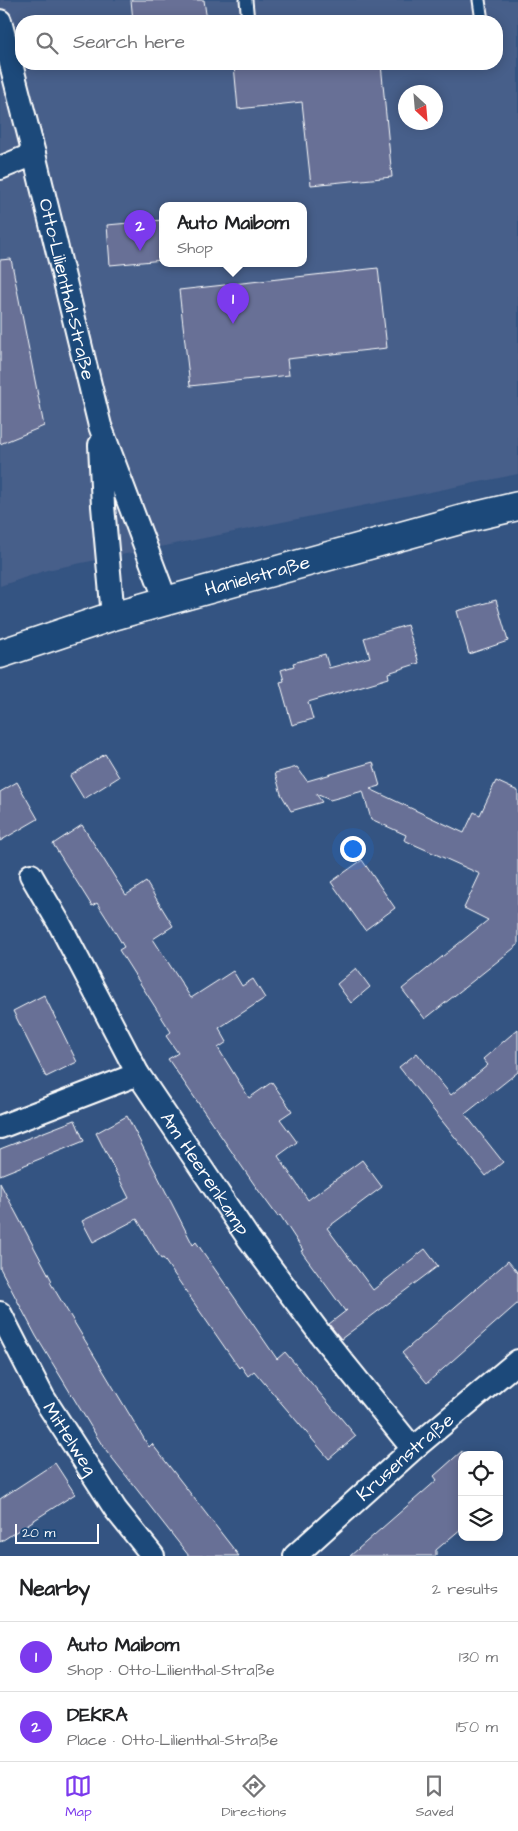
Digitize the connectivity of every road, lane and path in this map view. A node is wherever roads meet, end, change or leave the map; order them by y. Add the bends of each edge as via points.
1 (246, 0) edge
2 (479, 0) edge
3 (247, 15) edge
4 (481, 15) edge
5 (0, 22) edge
6 (34, 154) junction
7 (0, 168) edge
8 (100, 426) junction
9 (518, 506) edge
10 (166, 601) junction
11 (114, 616) junction
12 (0, 654) edge
13 (31, 875) dead end
14 (138, 1074) junction
15 (0, 1127) edge
16 (0, 1313) edge
17 (518, 1361) edge
18 (413, 1449) junction
19 (153, 1556) edge
20 (295, 1556) edge

1 - 3 lane
2 - 4 lane
5 - 6 street, Otto-Lilienthal-Straße
6 - 7 street
6 - 8 street, Otto-Lilienthal-Straße
8 - 10 street, Otto-Lilienthal-Straße
8 - 11 street, Otto-Lilienthal-Straße via 103,506
9 - 10 main road, Hanielstraße
10 - 11 main road, Hanielstraße
11 - 12 main road, Hanielstraße
13 - 14 street, Am Heerenkamp
14 - 15 street
14 - 18 street, Am Heerenkamp via 249,1239
16 - 19 street, Mittelweg via 42,1397 116,1510
17 - 18 street, Krusenstraße
18 - 20 street, Krusenstraße

